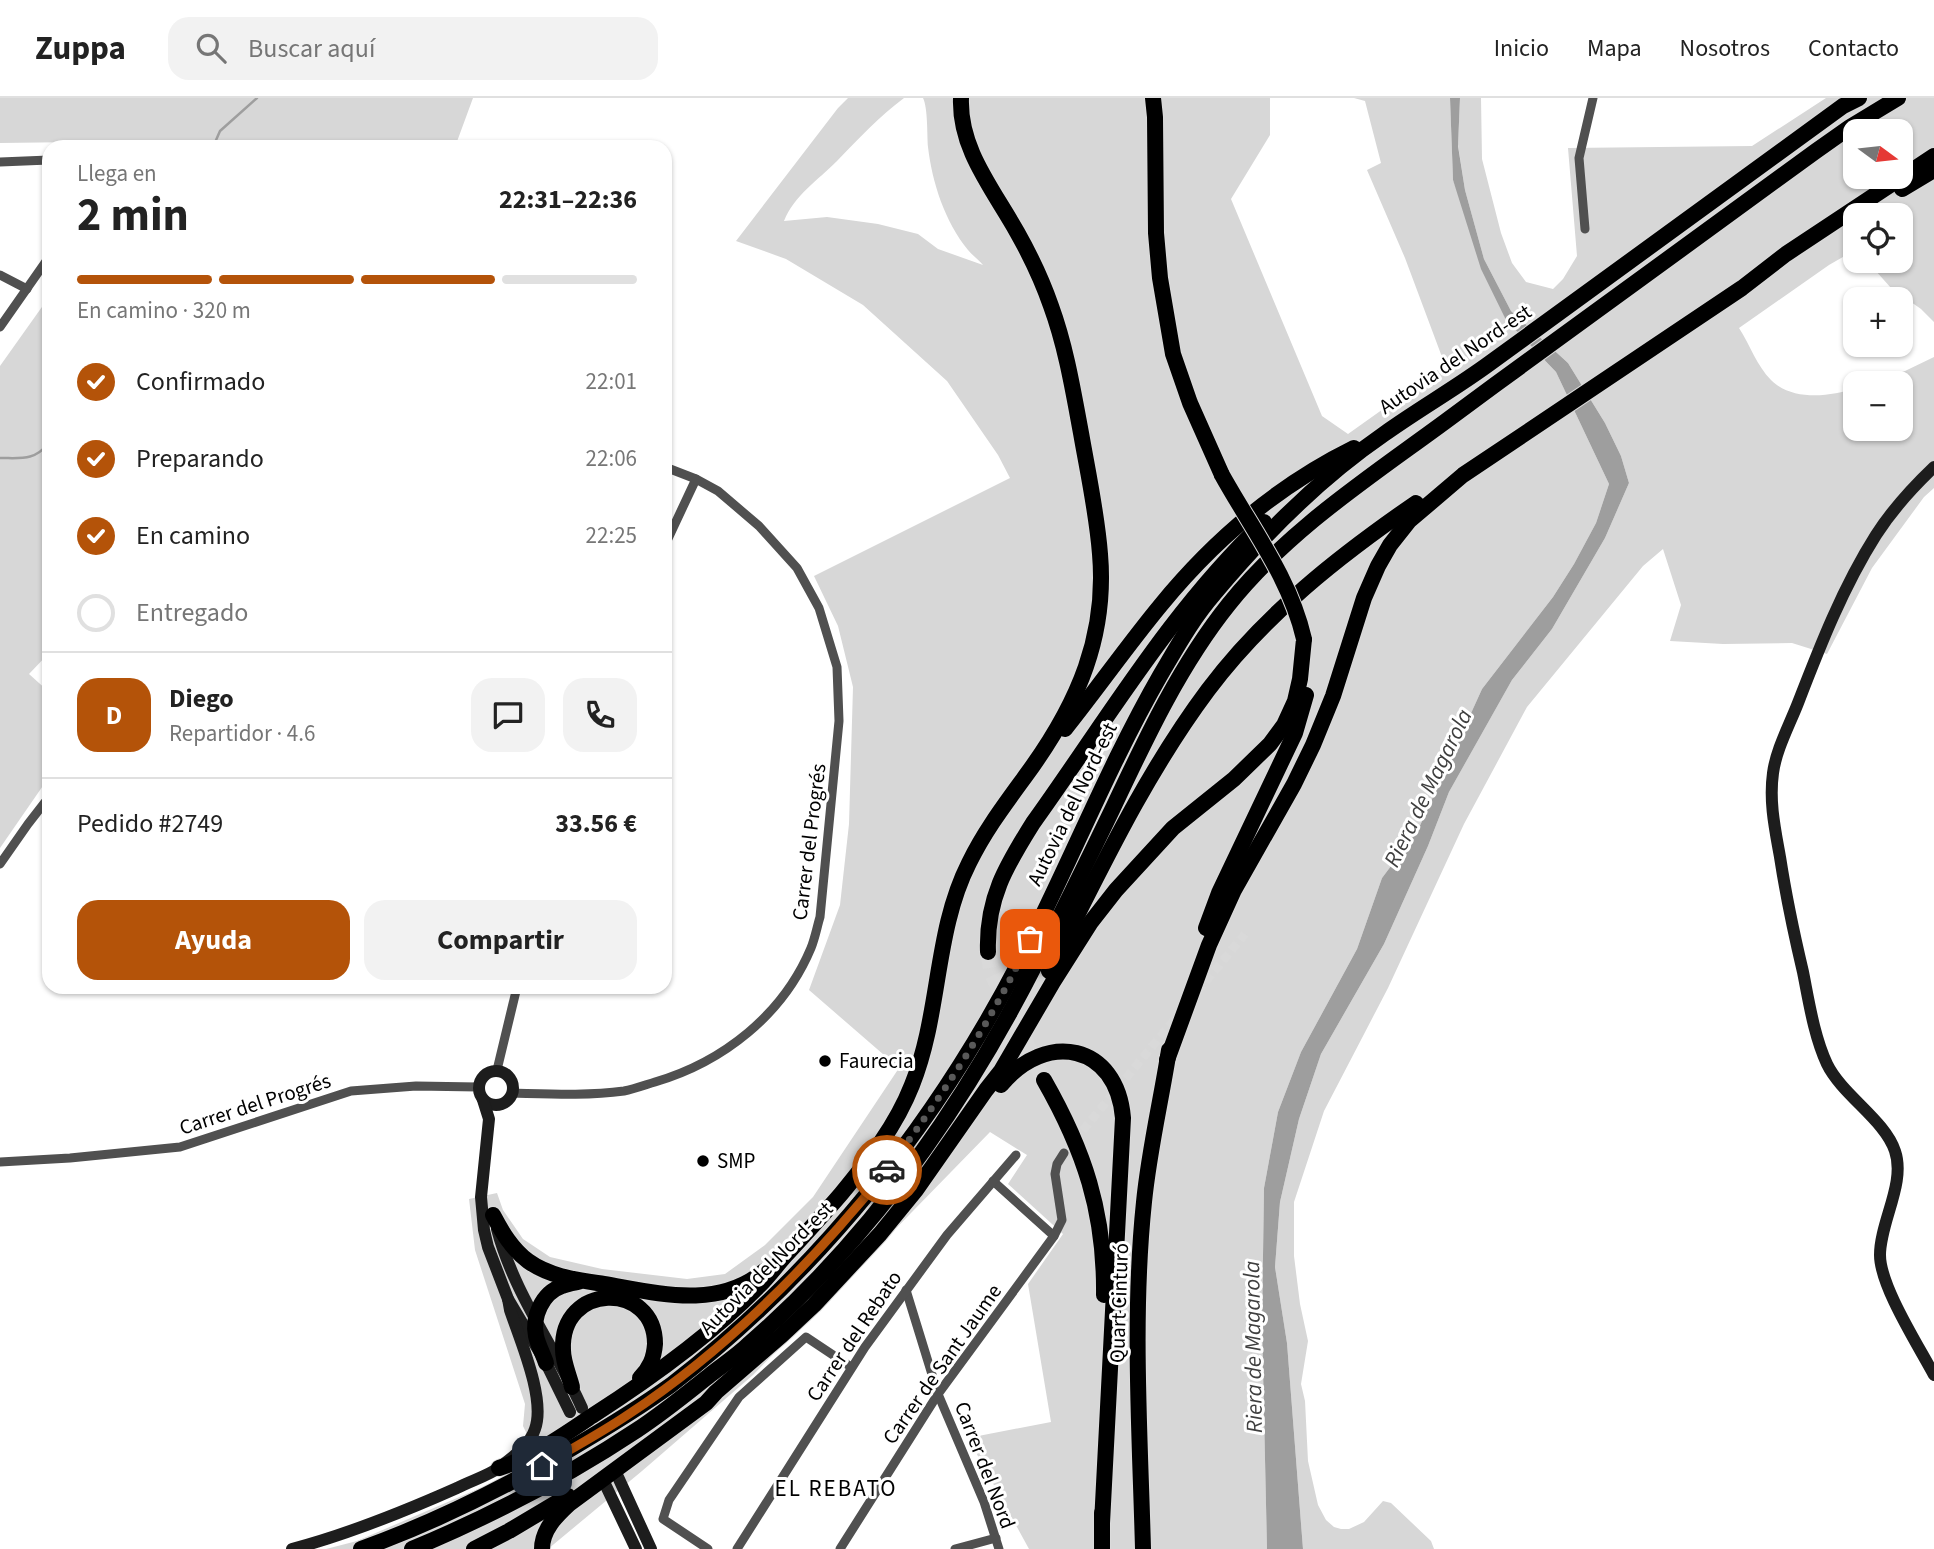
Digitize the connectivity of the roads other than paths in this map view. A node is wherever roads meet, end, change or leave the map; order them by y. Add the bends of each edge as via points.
1 (961, 98) edge
2 (1153, 98) edge
3 (1593, 98) edge
4 (1858, 98) edge
5 (1898, 98) edge
6 (1848, 102) edge
7 (1934, 156) edge
8 (42, 160) edge
9 (0, 162) edge
10 (1934, 170) edge
11 (1878, 203) edge
12 (1843, 225) edge
13 (1585, 229) dead end
14 (42, 267) edge
15 (0, 275) edge
16 (1742, 288) junction
17 (27, 289) junction
18 (0, 327) edge
19 (1381, 435) junction
20 (1934, 467) edge
21 (672, 470) edge
22 (1337, 471) junction
23 (1463, 475) junction
24 (696, 479) junction
25 (672, 530) edge
26 (1304, 639) junction
27 (1033, 765) junction
28 (42, 806) edge
29 (0, 864) edge
30 (988, 952) tunnel mouth
31 (515, 994) edge
32 (1167, 1060) junction
33 (497, 1070) junction
34 (1044, 1080) tunnel mouth
35 (478, 1087) junction
36 (986, 1090) junction
37 (512, 1093) junction
38 (483, 1100) junction
39 (499, 1105) junction
40 (489, 1119) junction
41 (1064, 1153) dead end
42 (1016, 1155) dead end
43 (0, 1162) edge
44 (936, 1163) junction
45 (484, 1178) junction
46 (993, 1181) junction
47 (493, 1215) junction
48 (1054, 1236) junction
49 (783, 1258) junction
50 (580, 1281) junction
51 (905, 1290) junction
52 (508, 1299) junction
53 (535, 1322) junction
54 (546, 1363) junction
55 (851, 1367) junction
56 (1934, 1375) edge
57 (572, 1387) junction
58 (716, 1392) junction
59 (938, 1394) junction
60 (619, 1398) junction
61 (499, 1468) junction
62 (618, 1476) tunnel mouth
63 (606, 1486) tunnel mouth
64 (1102, 1523) junction
65 (996, 1538) junction
66 (292, 1549) edge
67 (361, 1549) edge
68 (412, 1549) edge
69 (474, 1549) edge
70 (542, 1549) edge
71 (636, 1549) edge
72 (651, 1549) edge
73 (708, 1549) edge
74 (737, 1549) edge
75 (840, 1549) edge
76 (956, 1549) edge
77 (999, 1549) edge
78 (1102, 1549) edge
79 (1143, 1549) edge

1 - 27 highway via 971,152 1032,261 1057,324 1074,391 1097,527 1102,585 1093,650 1072,700
2 - 26 highway, bridge via 1156,233 1173,354 1222,475 1291,596
3 - 13 street via 1579,158
4 - 6 highway, Autovia del Nord-est
5 - 68 highway, Autovia del Nord-est via 1828,143 1476,398 1304,528 1252,577 1228,605 1160,710 989,1051 920,1155 839,1256 750,1343 640,1429 556,1480
6 - 19 highway, Autovia del Nord-est via 1462,384
7 - 16 highway
8 - 9 street
10 - 11 highway
12 - 16 highway
14 - 17 street
15 - 17 street
16 - 23 highway
17 - 18 street
19 - 22 highway, Autovia del Nord-est
19 - 27 highway via 1293,483 1223,538 1159,606
20 - 56 street via 1885,522 1857,569 1777,758 1771,799 1792,921 1822,1049 1835,1078 1896,1151 1897,1177 1881,1242 1882,1270
21 - 24 street, Carrer del Progrés
22 - 30 highway via 1291,499 1248,537 1168,629 1013,855 994,900
22 - 67 highway, Autovia del Nord-est via 1270,530 1192,623 1145,703 1020,961 980,1031 908,1142 820,1248 732,1335 628,1415 468,1505
23 - 32 highway via 1409,521 1378,566 1313,745 1234,890
23 - 36 highway via 1447,481 1314,580 1263,627 1209,689 1131,808
24 - 25 street
24 - 37 street, Carrer del Progrés via 718,491 759,526 797,568 819,608 837,667 839,721 820,917 811,948 763,1021 724,1051 678,1075 626,1090 580,1095
26 - 32 highway via 1308,673 1301,717 1219,892 1172,1030
26 - 36 highway via 1298,690 1284,725 1259,756 1173,828 1116,890 1091,922
27 - 49 highway via 988,828 964,873 946,933 922,1055 901,1109 856,1175
28 - 29 street
31 - 33 street
32 - 79 highway, Quart Cinturó via 1143,1206 1138,1365
33 - 35 street via 482,1076
33 - 37 street via 510,1078
34 - 64 highway via 1078,1145 1101,1235 1105,1282
35 - 38 street
35 - 43 street, Carrer del Progrés via 351,1091 180,1147
36 - 44 highway
37 - 39 street
38 - 39 street
38 - 40 street
39 - 40 street
40 - 45 street
41 - 48 street via 1055,1174 1062,1220
42 - 46 street, Carrer del Rebato
44 - 58 highway via 880,1234 814,1305
44 - 64 highway via 955,1150 1010,1074 1027,1060 1060,1051 1083,1055 1103,1068 1113,1082 1123,1118
45 - 47 street
45 - 52 street via 484,1230
46 - 48 street
46 - 51 street, Carrer del Rebato
47 - 50 highway via 528,1261
47 - 53 street via 502,1250
48 - 59 street, Carrer de Sant Jaume
49 - 50 highway via 744,1284 701,1295 663,1295
49 - 60 highway via 728,1315
50 - 53 highway via 548,1294 538,1307
51 - 55 street, Carrer del Rebato
51 - 59 street, Carrer del Nord
52 - 54 street
52 - 61 street via 539,1409 525,1446
53 - 54 highway
53 - 57 street
54 - 57 street via 576,1410
55 - 73 street via 806,1337 739,1397 669,1500 663,1519
55 - 74 street, Carrer del Rebato
57 - 60 highway via 562,1350 570,1320 576,1310 598,1298 622,1299 646,1316 655,1349 647,1371
58 - 69 highway via 562,1500
58 - 70 highway via 569,1504 554,1519
59 - 65 street, Carrer del Nord
59 - 75 street, Carrer de Sant Jaume
60 - 61 highway
61 - 66 street via 403,1513
62 - 72 street
63 - 71 street
64 - 78 highway
65 - 76 street
65 - 77 street, Carrer del Nord

